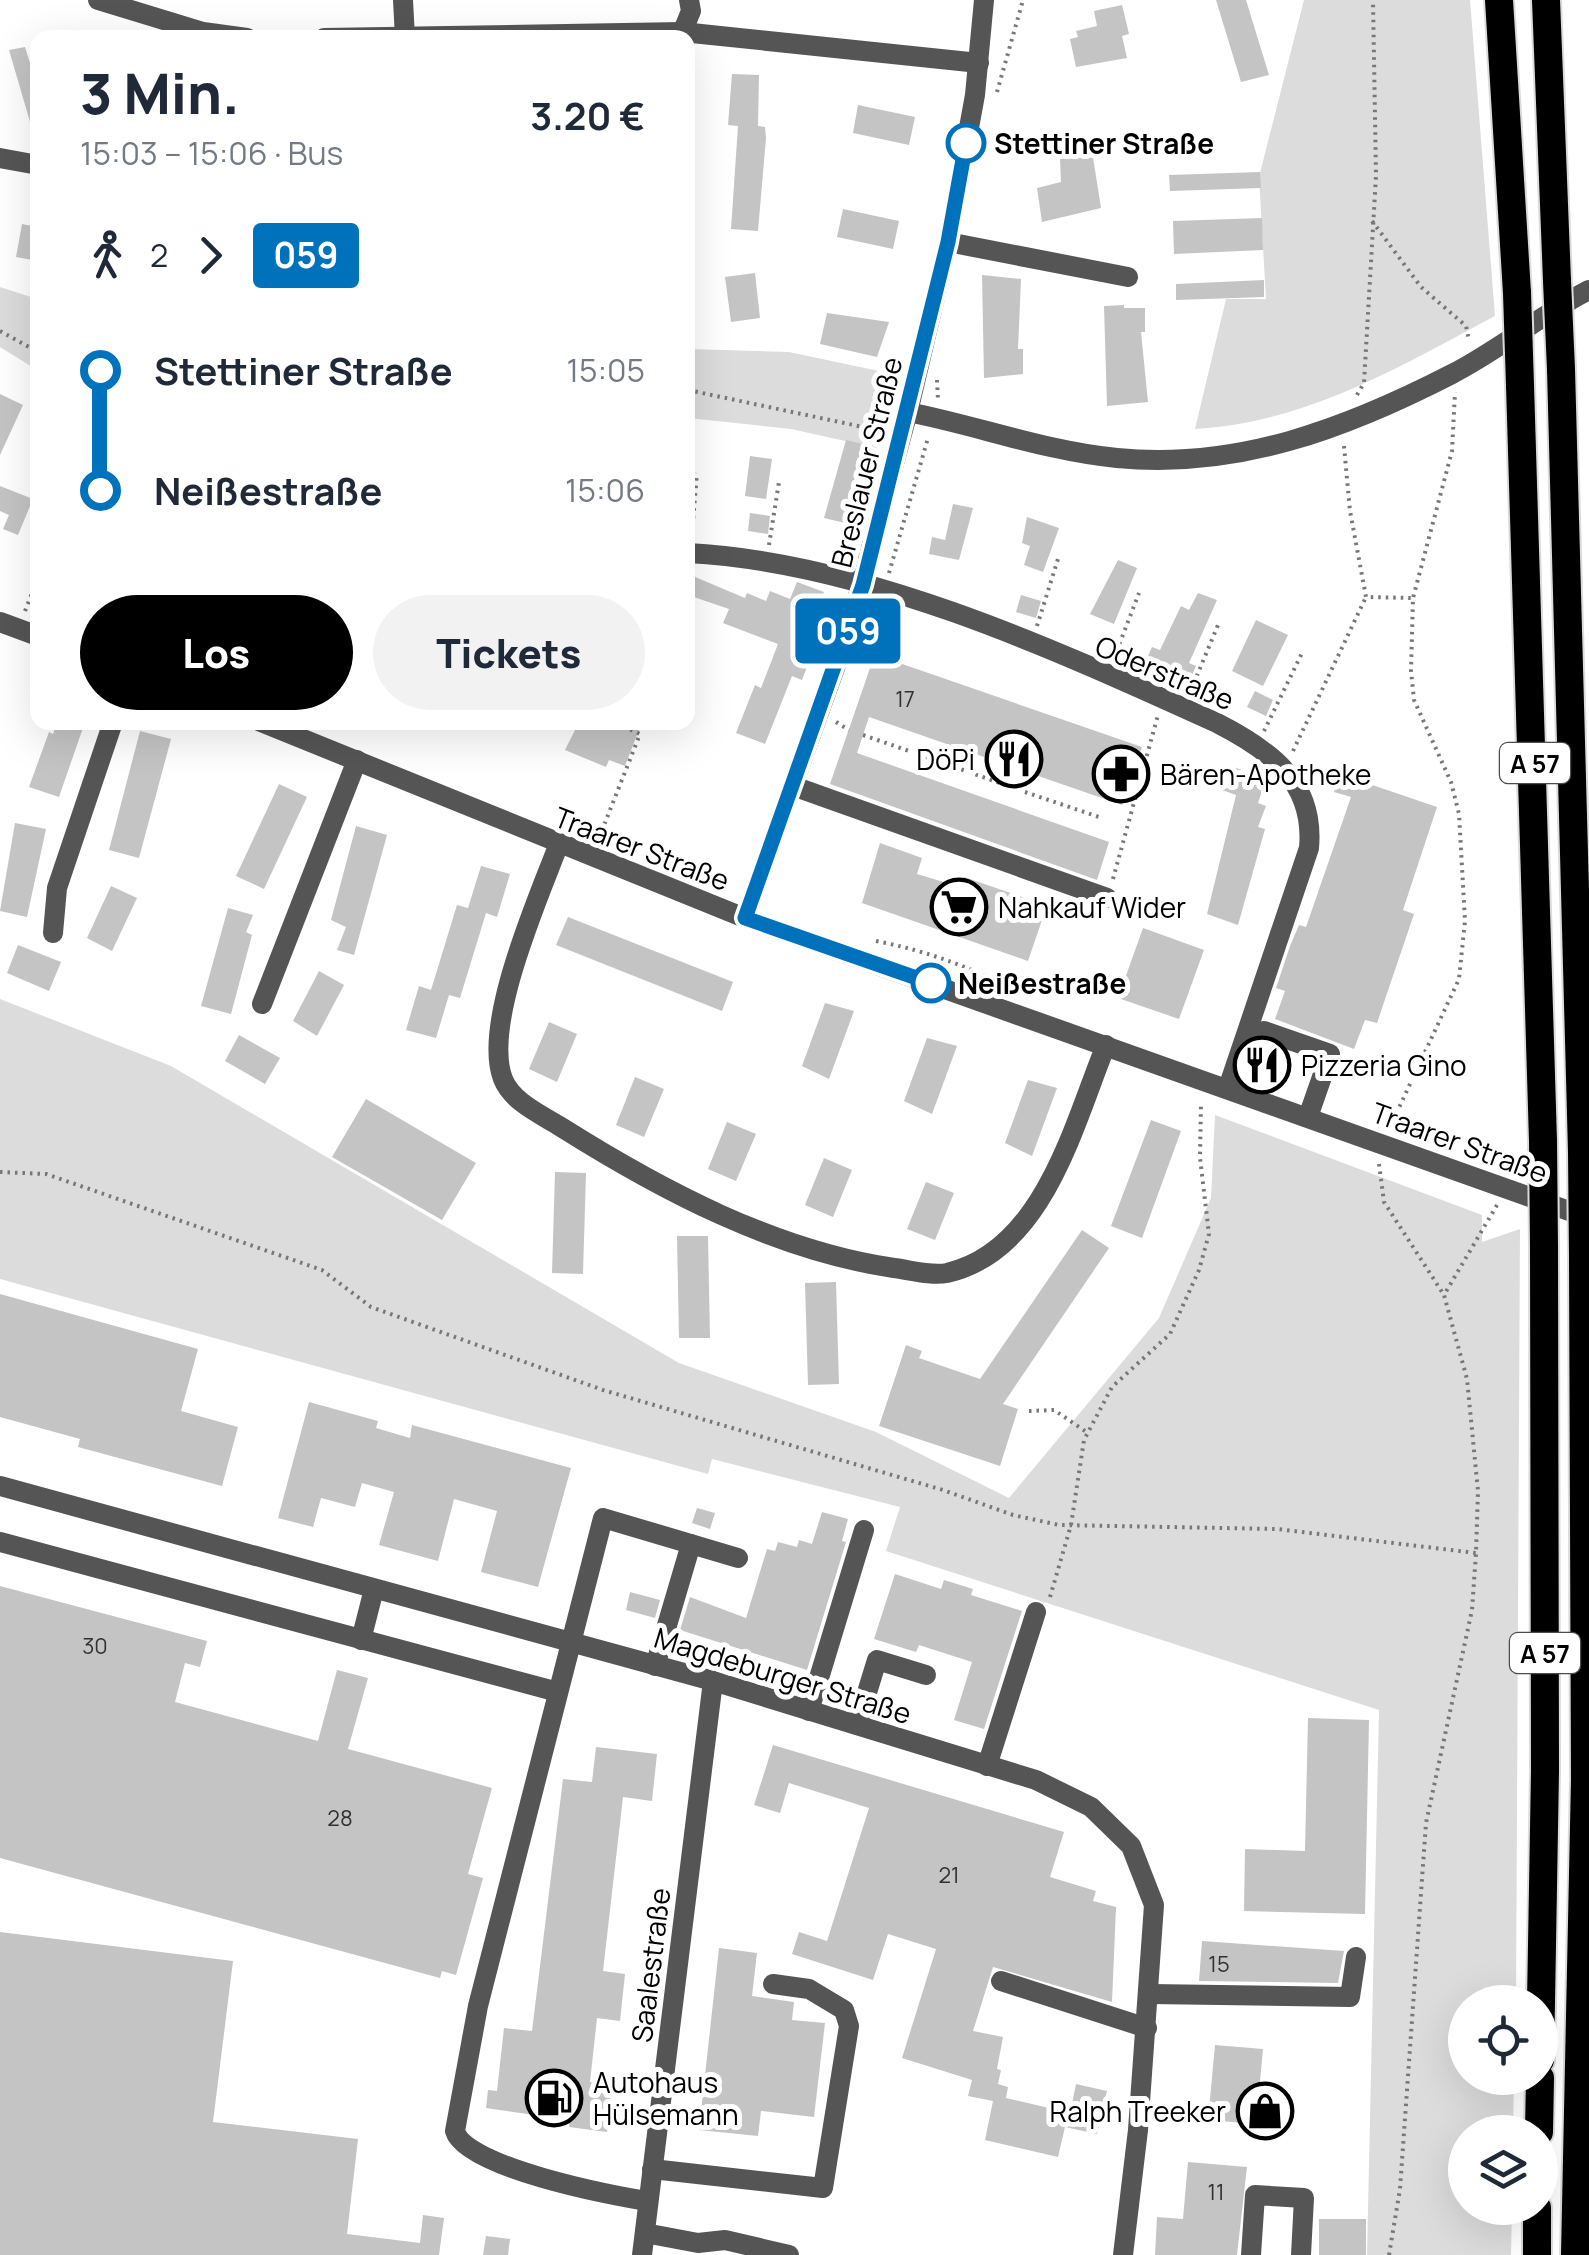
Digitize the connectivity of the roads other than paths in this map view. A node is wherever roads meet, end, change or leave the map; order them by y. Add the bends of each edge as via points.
1 (98, 0) edge
2 (403, 0) edge
3 (689, 0) edge
4 (984, 0) edge
5 (1499, 0) edge
6 (1546, 0) edge
7 (196, 30) edge
8 (405, 30) edge
9 (683, 30) edge
10 (695, 36) edge
11 (979, 63) junction
12 (0, 158) edge
13 (30, 164) edge
14 (948, 242) junction
15 (1128, 277) dead end
16 (1589, 290) edge
17 (908, 412) junction
18 (695, 554) edge
19 (863, 585) junction
20 (111, 730) edge
21 (295, 730) edge
22 (357, 760) junction
23 (792, 786) junction
24 (558, 846) junction
25 (1107, 898) road end
26 (745, 918) junction
27 (53, 933) dead end
28 (262, 1004) dead end
29 (1264, 1031) dead end
30 (1106, 1045) junction
31 (1228, 1088) junction
32 (1308, 1118) junction
33 (1589, 1218) edge
34 (0, 1486) edge
35 (864, 1530) dead end
36 (0, 1542) edge
37 (691, 1544) junction
38 (738, 1558) dead end
39 (374, 1589) junction
40 (1042, 1607) road end
41 (361, 1640) junction
42 (571, 1643) junction
43 (655, 1666) junction
44 (926, 1675) dead end
45 (712, 1681) junction
46 (558, 1692) junction
47 (808, 1710) junction
48 (857, 1726) junction
49 (987, 1766) junction
50 (1356, 1957) dead end
51 (1001, 1982) dead end
52 (773, 1984) dead end
53 (1541, 1985) edge
54 (1150, 1994) junction
55 (1147, 2028) junction
56 (652, 2169) junction
57 (648, 2201) junction
58 (1537, 2225) edge
59 (644, 2233) junction
60 (642, 2255) edge
61 (789, 2255) edge
62 (1124, 2255) edge
63 (1251, 2255) edge
64 (1301, 2255) edge
65 (1536, 2255) edge
66 (1575, 2255) edge

1 - 7 street
2 - 8 street
3 - 9 street
4 - 11 street, Breslauer Straße
5 - 53 highway, A 57, bridge via 1517,294 1543,1140
6 - 66 highway, A 57, bridge via 1582,1152 1585,1779
10 - 11 street
11 - 14 street, Breslauer Straße
12 - 13 street
14 - 15 street
14 - 17 street, Breslauer Straße
16 - 17 street via 1464,366 1308,438 1214,460 1119,458 1024,444
17 - 19 street, Breslauer Straße
18 - 19 street, Oderstraße via 766,560
19 - 23 street, Breslauer Straße
19 - 31 street, Oderstraße via 1183,708 1258,744 1285,767 1304,796 1309,848
20 - 27 street via 57,888
21 - 22 street, Traarer Straße
22 - 24 street, Traarer Straße
22 - 28 street
23 - 25 street
23 - 26 street, Breslauer Straße
24 - 26 street, Traarer Straße
24 - 30 street via 508,984 503,1079 519,1100 598,1150 790,1242 918,1272 946,1273 986,1254 1023,1224 1051,1179
26 - 30 street, Traarer Straße
29 - 32 street via 1330,1054
30 - 31 street, Traarer Straße
31 - 32 street, Traarer Straße
32 - 33 street, Traarer Straße
34 - 39 street, Magdeburger Straße
35 - 47 street
36 - 41 street
37 - 38 street
37 - 42 street via 603,1518
37 - 43 street
39 - 41 street
39 - 42 street, Magdeburger Straße
40 - 49 street
41 - 46 street
42 - 43 street, Magdeburger Straße
42 - 46 street
43 - 45 street, Magdeburger Straße
44 - 48 street via 877,1660
45 - 47 street, Magdeburger Straße
45 - 56 street, Saalestraße
46 - 57 street via 478,2006 455,2131 466,2149 576,2188
47 - 48 street, Magdeburger Straße
48 - 49 street, Magdeburger Straße
49 - 54 street, Magdeburger Straße via 1068,1792 1112,1823 1131,1846 1154,1905
50 - 54 street via 1350,1997
51 - 55 street
52 - 56 street via 809,1990 844,2010 849,2026 824,2188
54 - 55 street, Magdeburger Straße
55 - 62 street, Magdeburger Straße
56 - 57 street, Saalestraße
57 - 59 street, Saalestraße
58 - 65 highway
59 - 60 street, Saalestraße
59 - 61 street via 698,2243 725,2240
63 - 64 street via 1255,2195 1304,2198

